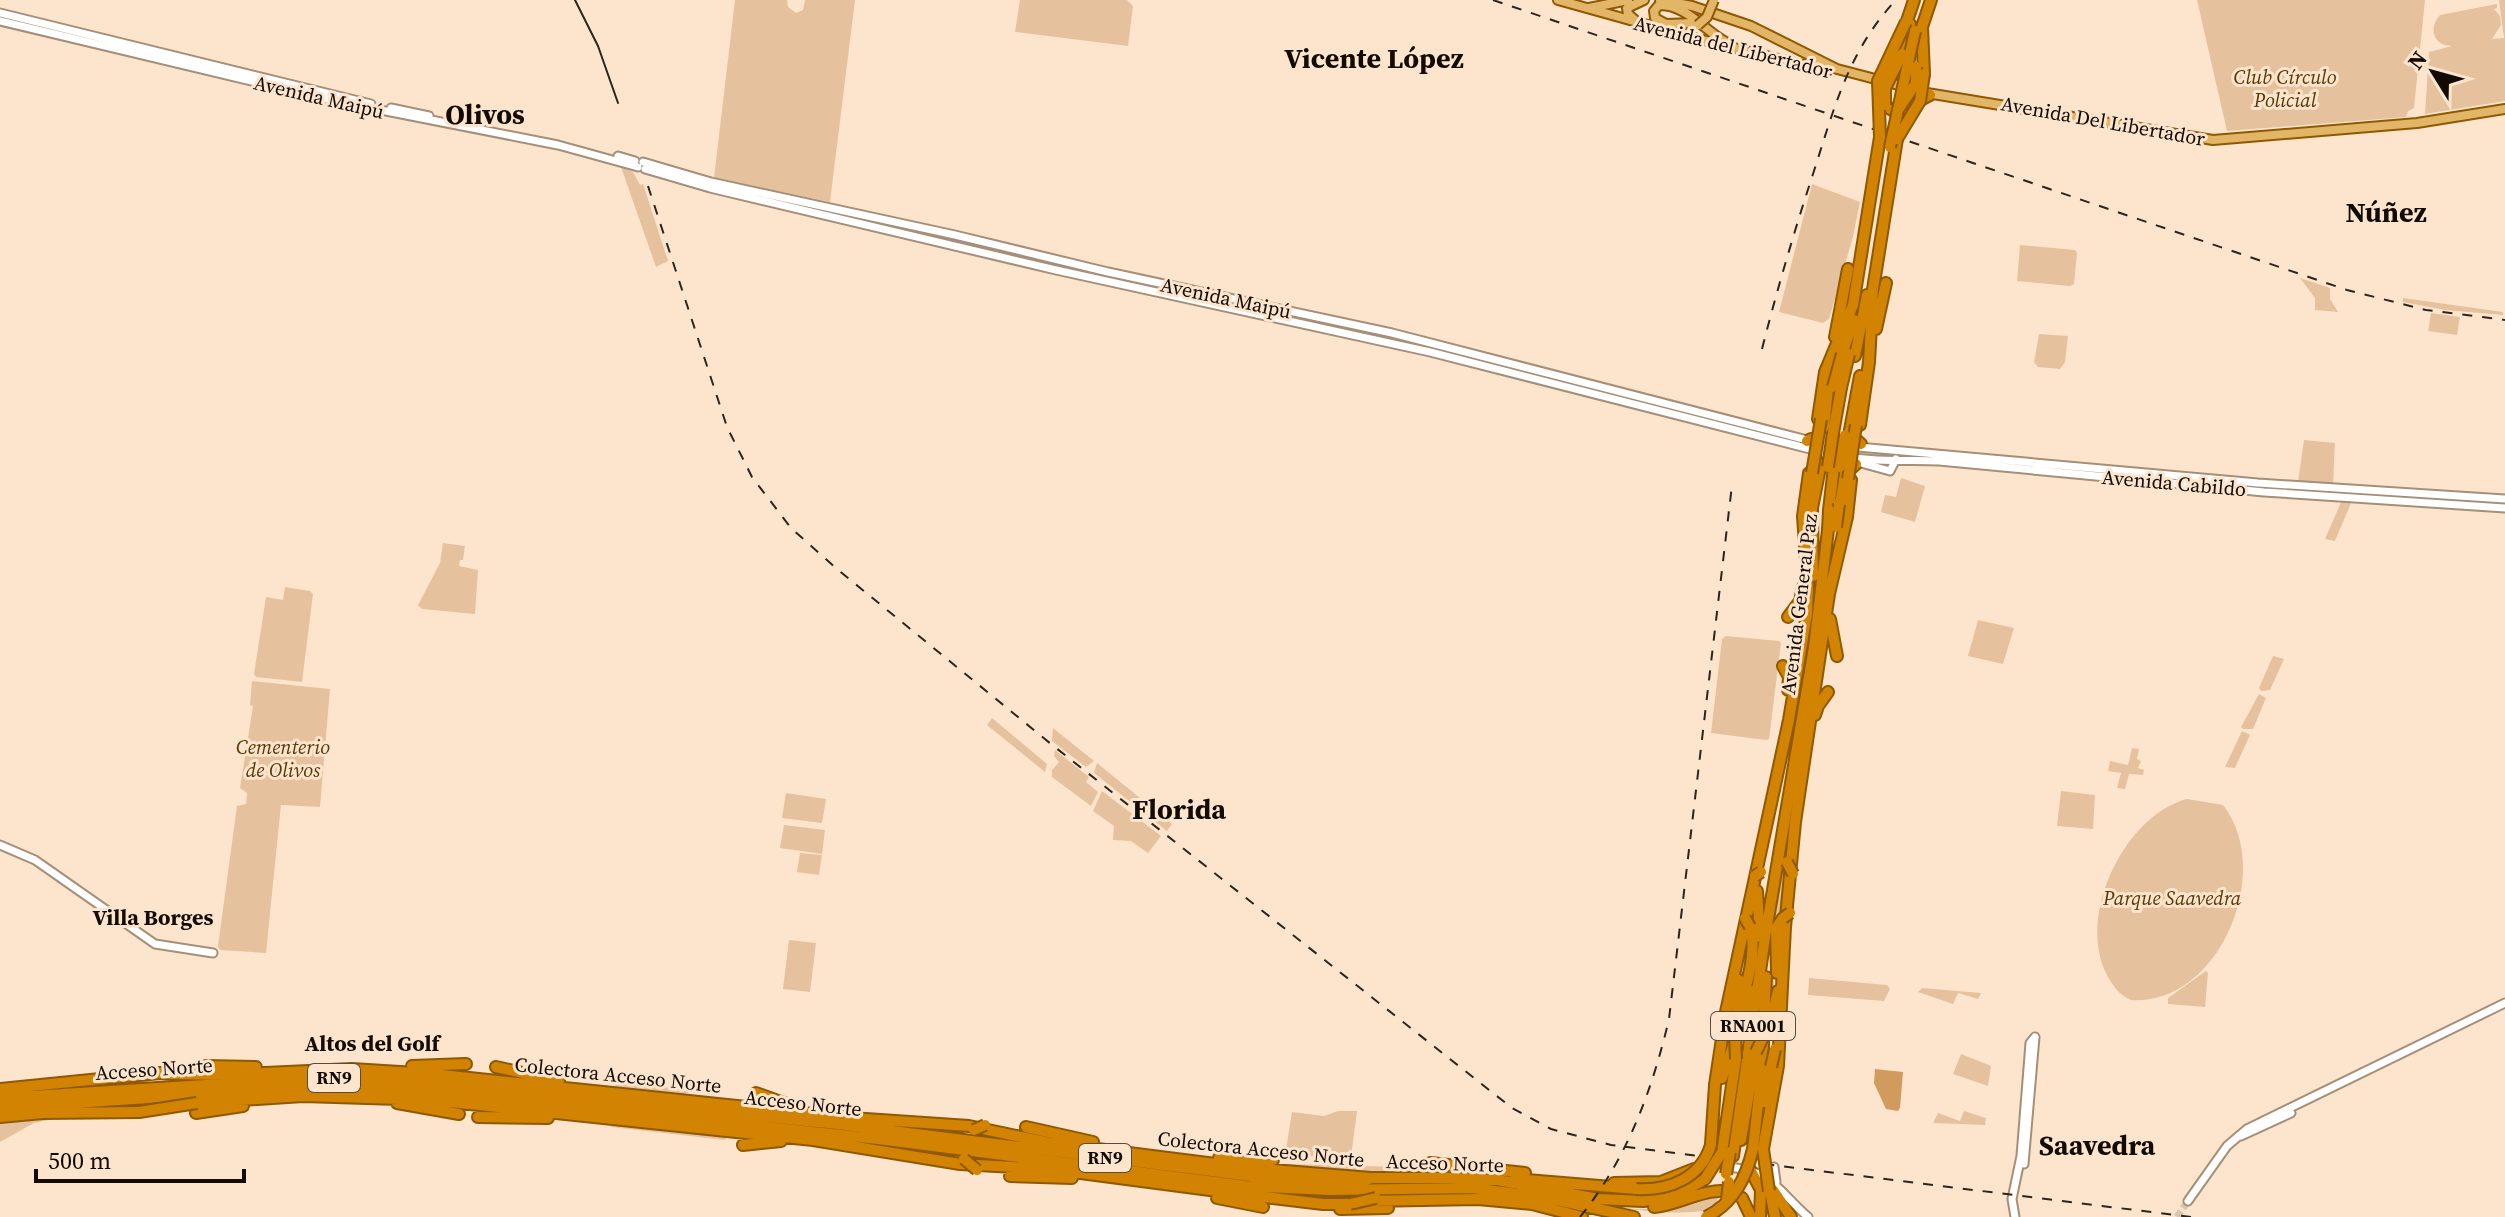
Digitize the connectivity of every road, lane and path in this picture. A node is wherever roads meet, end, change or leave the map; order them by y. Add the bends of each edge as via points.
1 (1558, 0) edge
2 (1628, 0) edge
3 (1644, 0) edge
4 (1660, 0) edge
5 (1713, 0) edge
6 (1917, 0) edge
7 (1928, 0) edge
8 (1589, 9) junction
9 (0, 13) edge
10 (0, 21) edge
11 (1906, 22) junction
12 (1639, 23) junction
13 (1696, 24) junction
14 (1655, 27) junction
15 (1920, 27) junction
16 (1792, 46) junction
17 (1742, 49) junction
18 (1902, 49) junction
19 (1785, 59) junction
20 (1891, 66) junction
21 (1876, 85) junction
22 (1925, 85) junction
23 (2505, 109) edge
24 (1889, 137) junction
25 (638, 165) junction
26 (1880, 199) junction
27 (1877, 213) junction
28 (1848, 269) dead end
29 (1886, 283) dead end
30 (1868, 292) junction
31 (1867, 322) junction
32 (1847, 354) junction
33 (1829, 359) junction
34 (1869, 362) junction
35 (1843, 385) junction
36 (1819, 419) junction
37 (1858, 425) junction
38 (1830, 447) junction
39 (1897, 449) junction
40 (1896, 461) junction
41 (1858, 463) junction
42 (1811, 473) junction
43 (1850, 480) junction
44 (2505, 499) edge
45 (2505, 508) edge
46 (1829, 517) junction
47 (1804, 550) junction
48 (1836, 561) junction
49 (1812, 566) junction
50 (1823, 587) junction
51 (1814, 602) junction
52 (1788, 617) dead end
53 (1837, 656) dead end
54 (1783, 666) dead end
55 (1828, 692) dead end
56 (1798, 745) junction
57 (1788, 765) junction
58 (1777, 778) junction
59 (1801, 783) junction
60 (0, 845) edge
61 (1755, 876) junction
62 (1795, 878) dead end
63 (1771, 911) junction
64 (1746, 921) junction
65 (1760, 937) junction
66 (213, 953) dead end
67 (1781, 984) junction
68 (1753, 989) junction
69 (1765, 993) junction
70 (2505, 1006) edge
71 (1787, 1022) dead end
72 (466, 1064) dead end
73 (206, 1066) dead end
74 (496, 1067) dead end
75 (352, 1069) junction
76 (50, 1077) dead end
77 (0, 1087) edge
78 (193, 1088) junction
79 (1775, 1089) junction
80 (475, 1091) junction
81 (756, 1093) dead end
82 (51, 1094) junction
83 (352, 1096) junction
84 (0, 1098) edge
85 (62, 1103) junction
86 (609, 1107) junction
87 (0, 1108) edge
88 (459, 1114) dead end
89 (157, 1115) dead end
90 (836, 1116) junction
91 (478, 1117) dead end
92 (1767, 1117) junction
93 (733, 1118) junction
94 (851, 1118) junction
95 (957, 1118) dead end
96 (0, 1119) edge
97 (84, 1120) dead end
98 (987, 1124) dead end
99 (1026, 1127) dead end
100 (874, 1129) junction
101 (862, 1137) junction
102 (813, 1140) junction
103 (836, 1143) junction
104 (743, 1145) dead end
105 (1757, 1146) junction
106 (1725, 1150) junction
107 (1146, 1155) junction
108 (1273, 1160) dead end
109 (1430, 1163) dead end
110 (1714, 1167) junction
111 (958, 1169) dead end
112 (1694, 1169) joint
113 (980, 1171) dead end
114 (1751, 1171) junction
115 (1010, 1176) dead end
116 (1765, 1176) junction
117 (1373, 1178) junction
118 (1139, 1182) junction
119 (1495, 1185) junction
120 (1596, 1185) junction
121 (1776, 1188) junction
122 (2014, 1188) junction
123 (1247, 1191) junction
124 (1561, 1195) junction
125 (1602, 1199) junction
126 (2189, 1202) tunnel mouth
127 (1576, 1204) junction
128 (1263, 1207) dead end
129 (1582, 1217) edge
130 (1613, 1217) edge
131 (1634, 1217) edge
132 (1706, 1217) edge
133 (1720, 1217) edge
134 (1751, 1217) edge
135 (1760, 1217) edge
136 (1775, 1217) edge
137 (1791, 1217) edge
138 (1808, 1217) edge
139 (2018, 1217) edge

1 - 8 main road, Avenida del Libertador
2 - 8 main road, Avenida del Libertador
3 - 12 main road via 1627,8
4 - 16 main road, Avenida del Libertador via 1725,16
5 - 13 main road, bridge
6 - 11 highway, Avenida General Paz
6 - 18 highway, Avenida General Paz
7 - 15 highway, Avenida General Paz
8 - 12 main road, Avenida del Libertador
9 - 25 main road, Avenida Maipú via 376,105 581,146
10 - 25 main road, Avenida Maipú via 335,101
11 - 18 highway, bridge
11 - 21 highway, Avenida General Paz, bridge
12 - 14 main road, Avenida del Libertador
13 - 14 main road
13 - 17 main road via 1662,23 1654,11 1659,5 1670,6
14 - 17 main road, Avenida del Libertador
15 - 22 highway
15 - 24 highway, Avenida General Paz, bridge
16 - 19 main road via 1794,54
16 - 21 main road, Avenida del Libertador
17 - 19 main road, Avenida del Libertador
18 - 20 highway
18 - 21 highway, bridge via 1885,88
18 - 24 highway, Avenida General Paz, bridge
19 - 21 main road, Avenida del Libertador
20 - 21 highway, bridge
20 - 21 highway via 1881,72
20 - 22 highway via 1908,65
20 - 22 highway via 1903,58 1910,61
21 - 22 main road, Avenida Del Libertador
21 - 22 highway via 1896,105
21 - 22 highway via 1892,111 1899,112
21 - 24 highway, Avenida General Paz, bridge
22 - 23 main road, Avenida Del Libertador via 2213,140 2417,123
22 - 24 highway, bridge
22 - 24 highway, bridge via 1916,83 1904,98
24 - 26 highway, Avenida General Paz
24 - 26 highway, Avenida General Paz
24 - 26 highway, Avenida General Paz
24 - 26 highway, Avenida General Paz
25 - 38 main road, Avenida Maipú via 1405,336
26 - 27 highway, Avenida General Paz
26 - 27 highway, Avenida General Paz
27 - 30 highway, Avenida General Paz
27 - 32 highway, Avenida General Paz
27 - 33 highway, Avenida General Paz via 1852,312
27 - 34 highway, Avenida General Paz
28 - 33 highway
29 - 34 highway
30 - 31 highway
30 - 32 highway, Avenida General Paz
31 - 35 highway
31 - 37 highway
32 - 35 highway, bridge
33 - 36 highway, Avenida General Paz
34 - 37 highway, Avenida General Paz
35 - 36 highway via 1825,387
35 - 38 highway
35 - 38 highway via 1855,393
35 - 38 highway via 1852,436
36 - 42 highway, Avenida General Paz, bridge
37 - 43 highway, Avenida General Paz, bridge
38 - 39 main road, Avenida Cabildo
38 - 40 main road, Avenida Cabildo
38 - 41 main road
38 - 46 highway
38 - 46 highway via 1814,509
39 - 40 main road
39 - 44 main road, Avenida Cabildo via 2262,484
40 - 41 main road via 1890,471
40 - 45 main road, Avenida Cabildo
41 - 46 highway via 1843,471
42 - 47 highway, Avenida General Paz via 1803,516
42 - 49 highway via 1807,518
43 - 46 highway via 1844,509
43 - 48 highway, Avenida General Paz
46 - 49 highway
46 - 50 highway, Avenida General Paz / RNA001
46 - 50 highway via 1832,549
46 - 51 highway, Avenida General Paz / RNA001
47 - 52 highway via 1803,593
47 - 58 highway, Avenida General Paz via 1807,614
48 - 53 highway via 1830,622
48 - 59 highway, Avenida General Paz
49 - 51 highway
50 - 56 highway, Avenida General Paz / RNA001
51 - 57 highway, Avenida General Paz / RNA001
54 - 58 highway via 1790,681
55 - 59 highway via 1816,711
56 - 62 highway, bridge via 1786,855
56 - 63 highway, Avenida General Paz / RNA001
57 - 61 highway via 1767,861
57 - 65 highway, Avenida General Paz / RNA001
58 - 61 highway, Avenida General Paz
59 - 67 highway, Avenida General Paz via 1788,916 1776,928
60 - 66 main road via 35,860 155,944
61 - 64 highway, Avenida General Paz
61 - 65 highway
63 - 69 highway
63 - 106 highway, Avenida General Paz / RNA001
64 - 106 highway via 1715,1085
64 - 106 highway, bridge via 1753,937 1749,974 1735,1018 1736,1059
65 - 68 highway, Avenida General Paz / RNA001
67 - 79 highway
67 - 105 highway, bridge
67 - 106 highway, bridge via 1756,1052 1745,1130
68 - 106 highway, Avenida General Paz / RNA001
68 - 106 highway via 1724,1068
69 - 92 highway via 1774,1072
69 - 105 highway
70 - 126 main road via 2255,1125 2238,1137
71 - 79 highway
72 - 75 highway
73 - 75 highway
74 - 86 highway
75 - 78 highway, Colectora Acceso Norte
75 - 80 highway, Colectora Acceso Norte
76 - 77 highway
77 - 78 highway, Colectora Acceso Norte, bridge via 160,1073 173,1074
78 - 80 highway, Acceso Norte / RN9
78 - 82 highway, Acceso Norte / RN9
78 - 82 highway via 154,1080
78 - 83 highway, Colectora Acceso Norte
78 - 85 highway, Acceso Norte / RN9
78 - 96 highway, Colectora Acceso Norte, bridge via 139,1112 51,1112
79 - 92 highway
80 - 83 highway, Colectora Acceso Norte
80 - 86 highway, Colectora Acceso Norte
80 - 86 highway, Colectora Acceso Norte
81 - 90 highway
82 - 84 highway, Acceso Norte / RN9
83 - 88 highway
85 - 87 highway, Acceso Norte / RN9
85 - 89 highway via 140,1107
86 - 91 highway
86 - 93 highway, Colectora Acceso Norte
86 - 93 highway, Colectora Acceso Norte
90 - 93 highway, Colectora Acceso Norte
90 - 94 highway, Colectora Acceso Norte
92 - 105 highway
93 - 100 highway, Acceso Norte / RN9
93 - 101 highway, Acceso Norte / RN9
93 - 102 highway, Colectora Acceso Norte
94 - 95 highway
94 - 107 highway, Colectora Acceso Norte via 969,1126
96 - 97 highway
98 - 100 highway, bridge via 962,1132
99 - 107 highway
100 - 117 highway, Acceso Norte / RN9 via 1274,1179 1354,1183
101 - 113 highway, bridge via 964,1159
101 - 123 highway, Acceso Norte / RN9
102 - 103 highway, Colectora Acceso Norte
102 - 104 highway
103 - 111 highway
103 - 118 highway, Colectora Acceso Norte via 951,1163
105 - 116 highway, bridge
105 - 132 highway, bridge via 1734,1194
106 - 120 highway, bridge via 1678,1183 1660,1189
106 - 125 highway, bridge via 1705,1179 1686,1192 1662,1200
106 - 133 highway, Avenida General Paz / RNA001, bridge via 1728,1178
107 - 108 highway
107 - 117 highway, Colectora Acceso Norte
109 - 124 highway via 1534,1174
110 - 112 main road
110 - 114 main road
110 - 125 highway via 1663,1193
112 - 120 highway via 1661,1182
114 - 116 main road
114 - 135 highway via 1761,1190
115 - 118 highway
116 - 121 highway, bridge
117 - 119 highway, Acceso Norte / RN9
118 - 123 highway, Colectora Acceso Norte
118 - 128 highway
119 - 123 highway, Acceso Norte / RN9
119 - 123 highway, bridge via 1350,1204
119 - 124 highway, Acceso Norte / RN9
119 - 124 highway
120 - 124 highway
121 - 136 highway
121 - 137 highway
121 - 138 main road
122 - 122 main road via 2026,1157 2035,1037 2030,1043
122 - 139 main road
123 - 124 highway via 1379,1203
124 - 125 highway, Acceso Norte / RN9
124 - 127 highway, Acceso Norte / RN9
124 - 129 highway
125 - 134 highway via 1657,1207 1723,1190 1742,1198
127 - 130 highway
127 - 131 highway

